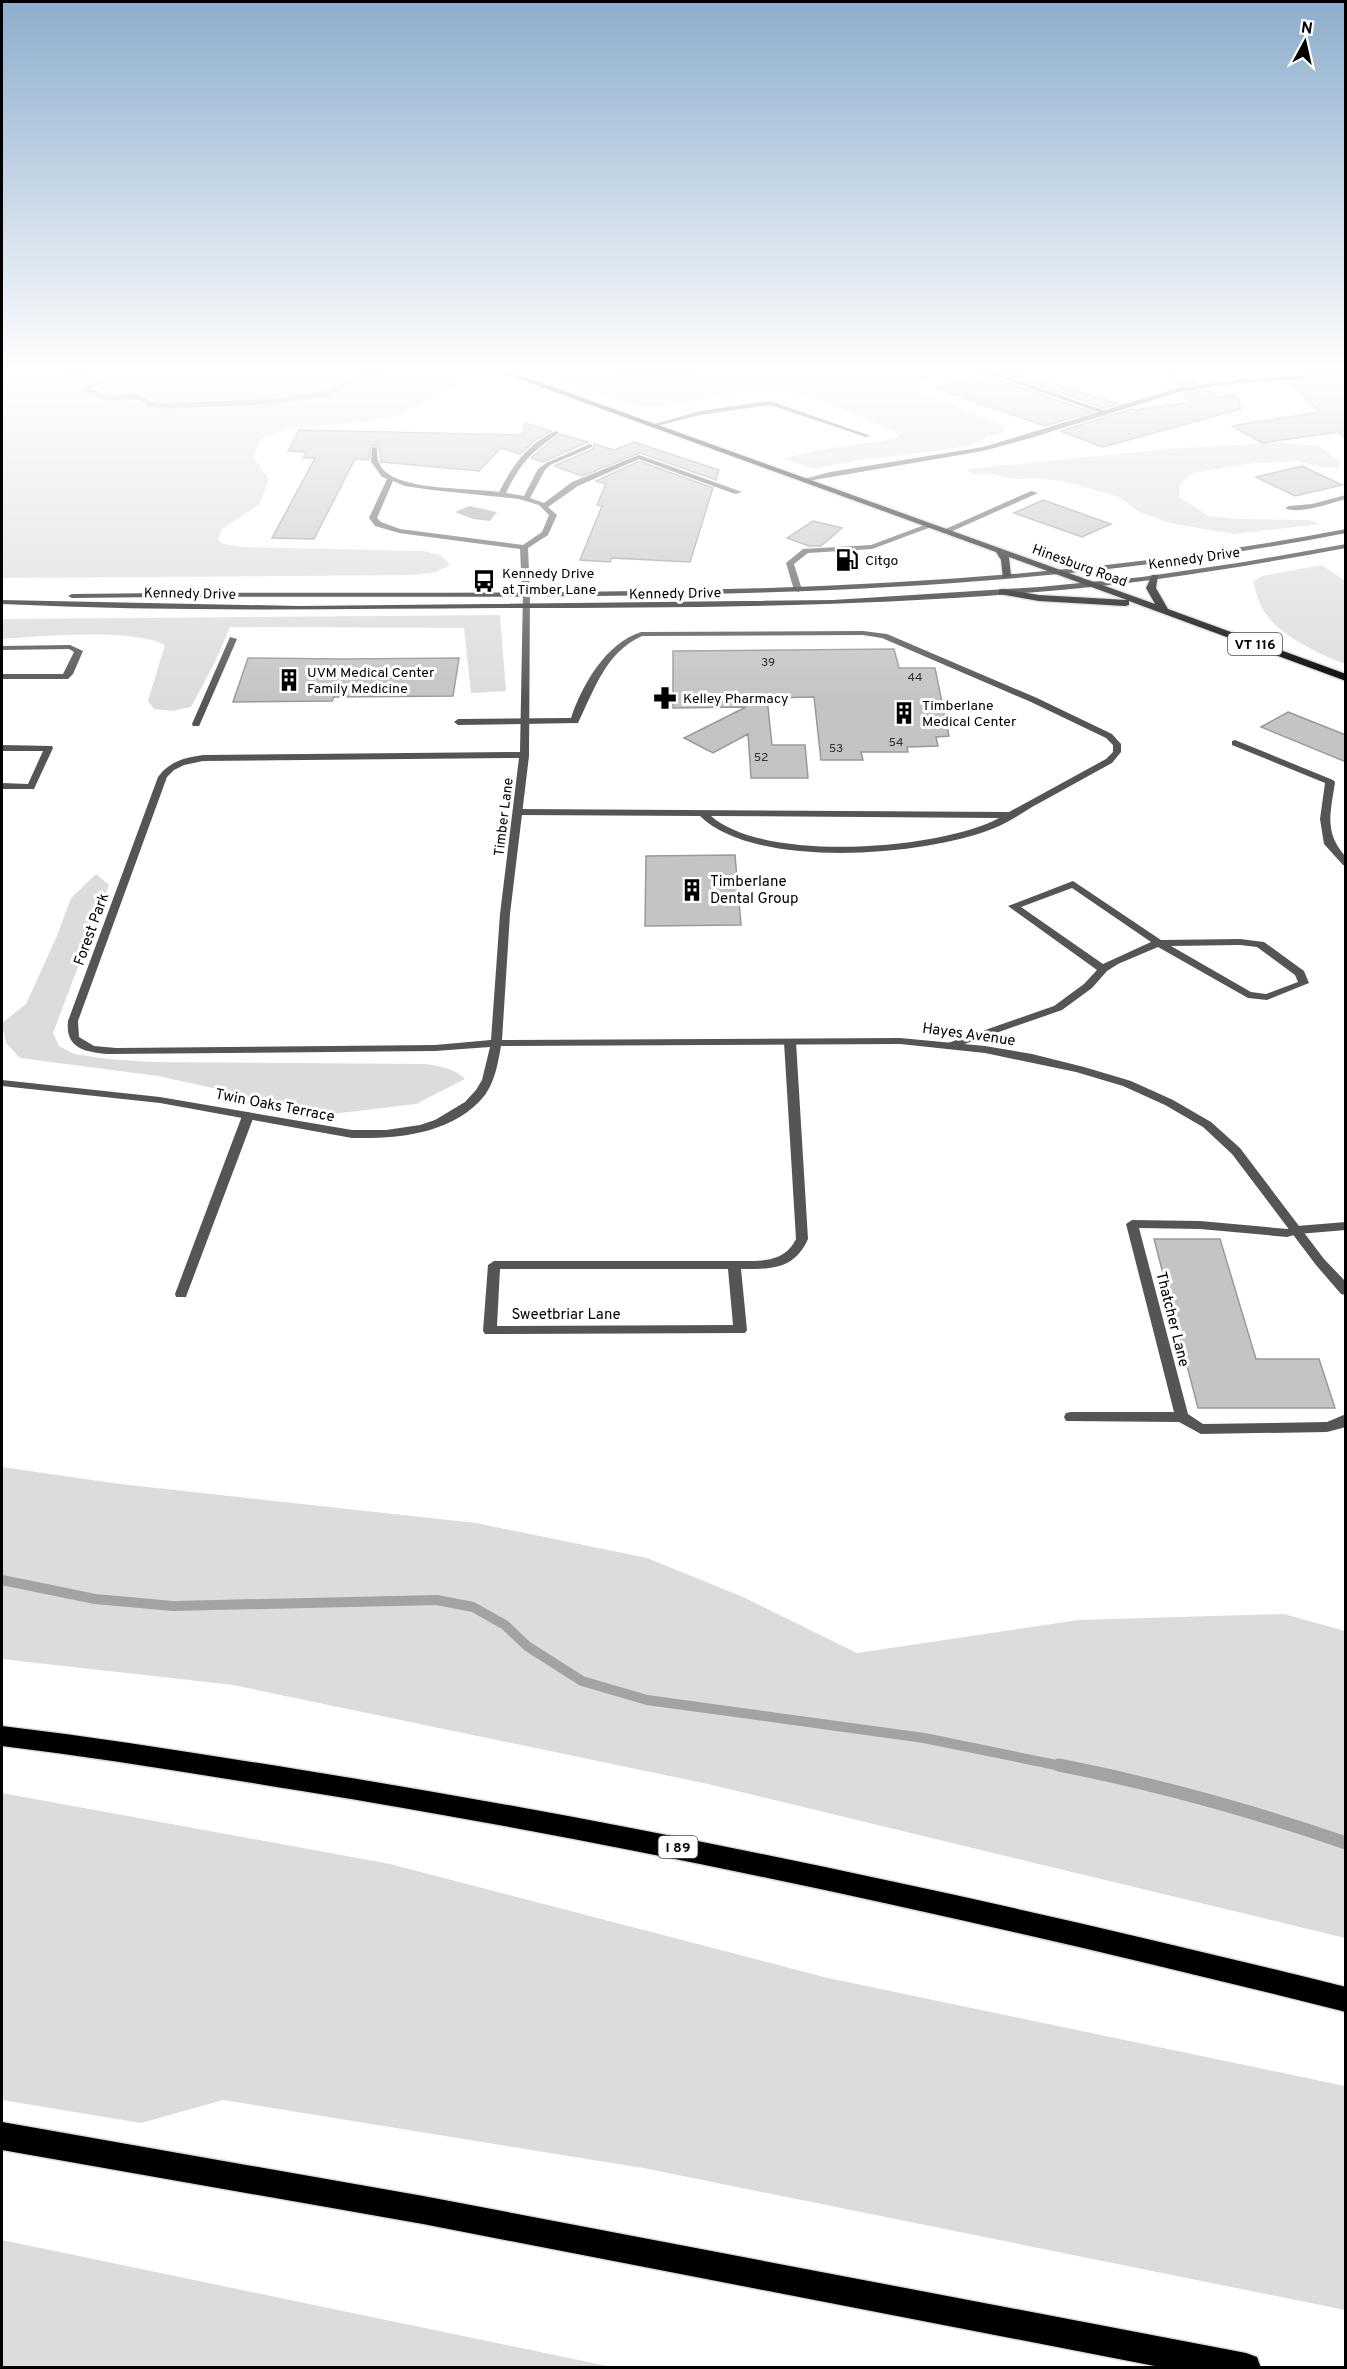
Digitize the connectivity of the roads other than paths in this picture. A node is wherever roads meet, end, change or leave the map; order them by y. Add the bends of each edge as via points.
1 (390, 480) edge
2 (394, 481) edge
3 (508, 481) edge
4 (536, 481) edge
5 (582, 481) edge
6 (706, 481) edge
7 (812, 481) edge
8 (738, 492) dead end
9 (1034, 493) dead end
10 (501, 495) junction
11 (1346, 497) edge
12 (526, 498) junction
13 (546, 505) junction
14 (1289, 508) dead end
15 (930, 526) junction
16 (945, 531) junction
17 (1346, 531) edge
18 (1346, 546) edge
19 (524, 548) junction
20 (1001, 552) junction
21 (1055, 572) junction
22 (1006, 576) junction
23 (1155, 577) junction
24 (1089, 584) junction
25 (798, 590) junction
26 (1002, 592) junction
27 (526, 593) junction
28 (2, 600) edge
29 (525, 606) junction
30 (1159, 609) junction
31 (233, 639) dead end
32 (2, 648) edge
33 (2, 677) edge
34 (1346, 678) edge
35 (458, 722) dead end
36 (525, 722) junction
37 (196, 724) dead end
38 (1235, 743) dead end
39 (2, 748) edge
40 (524, 755) junction
41 (2, 786) edge
42 (518, 812) junction
43 (702, 813) junction
44 (1011, 815) junction
45 (1346, 863) edge
46 (1159, 943) junction
47 (1103, 969) junction
48 (790, 1042) junction
49 (495, 1043) junction
50 (952, 1045) junction
51 (2, 1083) edge
52 (248, 1116) junction
53 (1346, 1226) edge
54 (1297, 1230) junction
55 (734, 1265) junction
56 (1346, 1291) edge
57 (181, 1294) dead end
58 (1071, 1417) dead end
59 (1182, 1417) junction
60 (1346, 1419) edge
61 (2, 1736) edge
62 (1346, 2000) edge
63 (2, 2136) edge
64 (1246, 2367) edge

1 - 19 street via 375,510 373,518 378,524 399,531
2 - 10 street
3 - 10 street
4 - 12 street
5 - 13 street
6 - 8 street
7 - 15 main road, Hinesburg Road / VT 116
9 - 16 street
10 - 12 street
11 - 14 street
12 - 13 street
13 - 19 street via 553,515 545,533
15 - 16 main road, Hinesburg Road / VT 116
15 - 25 street via 874,547 804,551 790,563
16 - 20 main road, Hinesburg Road / VT 116
17 - 21 main road, Kennedy Drive via 1191,556
18 - 23 main road, Kennedy Drive
19 - 27 street, Timber Lane
20 - 21 main road, Hinesburg Road / VT 116
20 - 22 main road via 1006,561
21 - 22 main road, Kennedy Drive
21 - 24 main road, Hinesburg Road / VT 116
22 - 25 main road, Kennedy Drive
23 - 24 main road, Kennedy Drive
23 - 30 main road via 1151,588
24 - 26 main road, Kennedy Drive
24 - 30 main road, Hinesburg Road / VT 116
25 - 27 main road, Kennedy Drive
26 - 29 main road, Kennedy Drive via 843,602
26 - 30 main road
27 - 28 main road, Kennedy Drive via 232,593
27 - 29 street, Timber Lane
28 - 29 main road, Kennedy Drive via 227,608
29 - 36 street, Timber Lane
30 - 34 main road, Hinesburg Road / VT 116
31 - 37 street
32 - 33 street via 70,647 79,654 65,677
35 - 36 street
36 - 40 street, Timber Lane
36 - 44 street via 575,721 586,691 624,642 634,636 875,634 1051,707 1109,736 1117,744 1117,752 1109,761
38 - 45 street via 1330,782 1325,819 1329,844
39 - 41 street via 49,748 31,787
40 - 42 street, Timber Lane
40 - 49 street, Forest Park via 203,758 171,767 163,777 71,1030 77,1042 106,1051 435,1048
42 - 43 street
42 - 49 street, Timber Lane
43 - 44 street
43 - 44 street via 716,826 747,838 788,846 840,848 947,841 975,833
46 - 46 street via 1260,944 1300,973 1304,983 1266,997 1248,995
46 - 47 street via 1123,956
46 - 47 street via 1073,884 1013,906
47 - 50 street via 1088,986 1058,1008
48 - 49 street, Hayes Avenue
48 - 50 street, Hayes Avenue via 900,1041
48 - 55 street, Sweetbriar Lane via 802,1239 790,1259
49 - 52 street, Twin Oaks Terrace via 493,1067 482,1091 460,1111 424,1127 377,1135 352,1134
50 - 54 street, Hayes Avenue via 1092,1073 1184,1108 1224,1136
51 - 52 street, Twin Oaks Terrace via 160,1100
52 - 57 street
53 - 54 street
54 - 56 street, Hayes Avenue
54 - 59 street, Thatcher Lane via 1287,1233 1132,1224
55 - 55 street, Sweetbriar Lane via 494,1265 490,1331 740,1330
58 - 59 street
59 - 60 street via 1201,1429 1328,1427
61 - 62 highway, I 89 via 397,1796 651,1842 847,1881
63 - 64 highway via 423,2210

